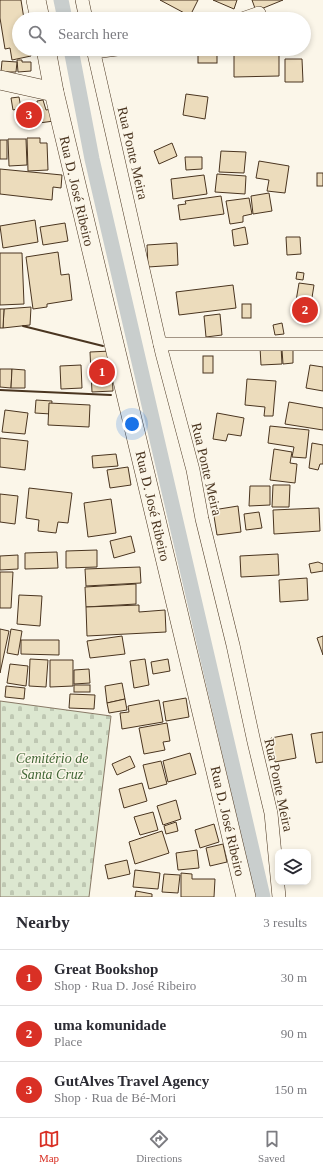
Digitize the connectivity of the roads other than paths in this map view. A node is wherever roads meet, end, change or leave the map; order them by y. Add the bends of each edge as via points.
1 (36, 0) edge
2 (82, 0) edge
3 (39, 12) edge
4 (85, 12) edge
5 (47, 56) edge
6 (94, 56) edge
7 (0, 80) edge
8 (54, 92) junction
9 (160, 344) junction
10 (323, 344) edge
11 (246, 897) edge
12 (279, 897) edge

1 - 3 street
2 - 4 street
5 - 8 street, Rua D. José Ribeiro
6 - 9 street, Rua Ponte Meira
7 - 8 street
8 - 11 street, Rua D. José Ribeiro
9 - 10 street
9 - 12 street, Rua Ponte Meira via 193,470 202,519 234,645 271,813

